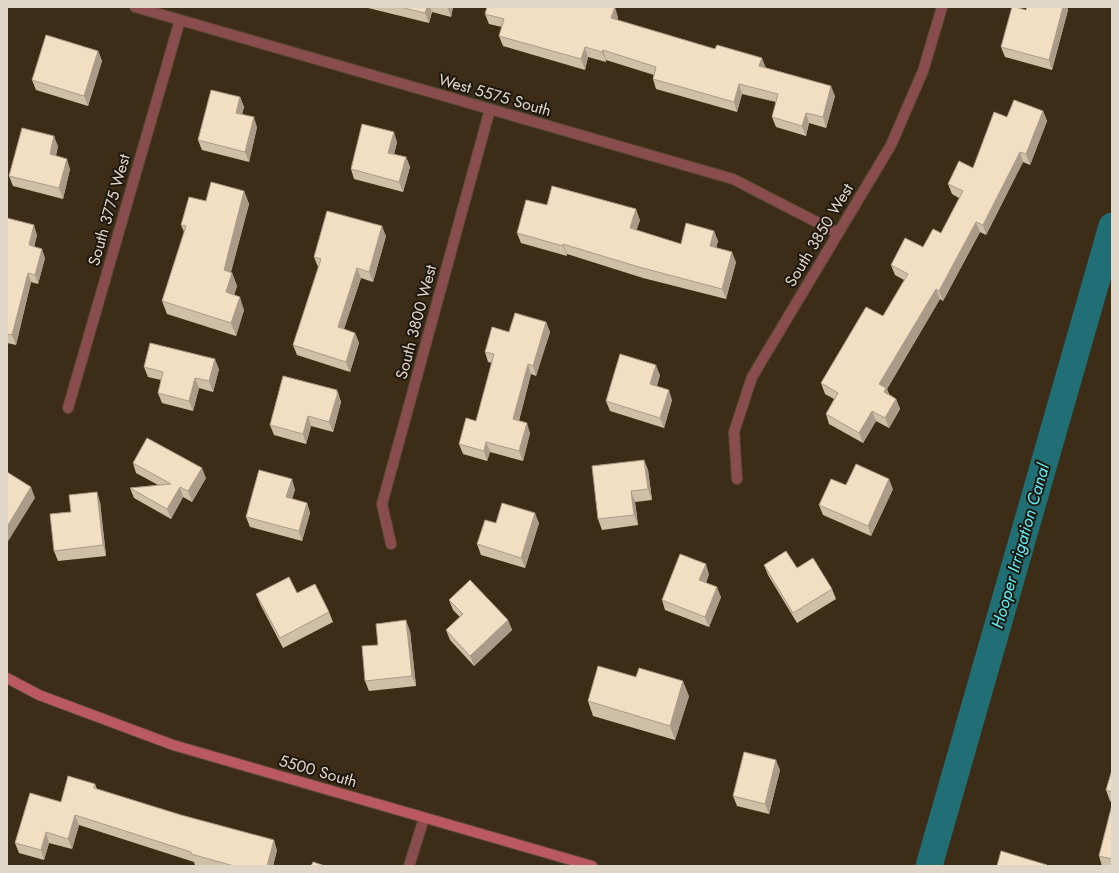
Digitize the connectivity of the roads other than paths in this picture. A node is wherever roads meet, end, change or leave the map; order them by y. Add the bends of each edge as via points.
1 (135, 7) edge
2 (942, 7) edge
3 (180, 20) junction
4 (490, 109) junction
5 (838, 234) junction
6 (68, 408) dead end
7 (736, 479) dead end
8 (391, 544) dead end
9 (7, 678) edge
10 (424, 818) junction
11 (409, 866) edge
12 (592, 866) edge

1 - 3 street, West 5575 South
2 - 5 street, South 3850 West via 923,72 891,145
3 - 4 street, West 5575 South
3 - 6 street, South 3775 West
4 - 5 street, West 5575 South via 733,178
4 - 8 street, South 3800 West via 382,504
5 - 7 street, South 3850 West via 752,376 734,432
9 - 10 main road, 5500 South via 39,695 173,745
10 - 11 street
10 - 12 main road, 5500 South

